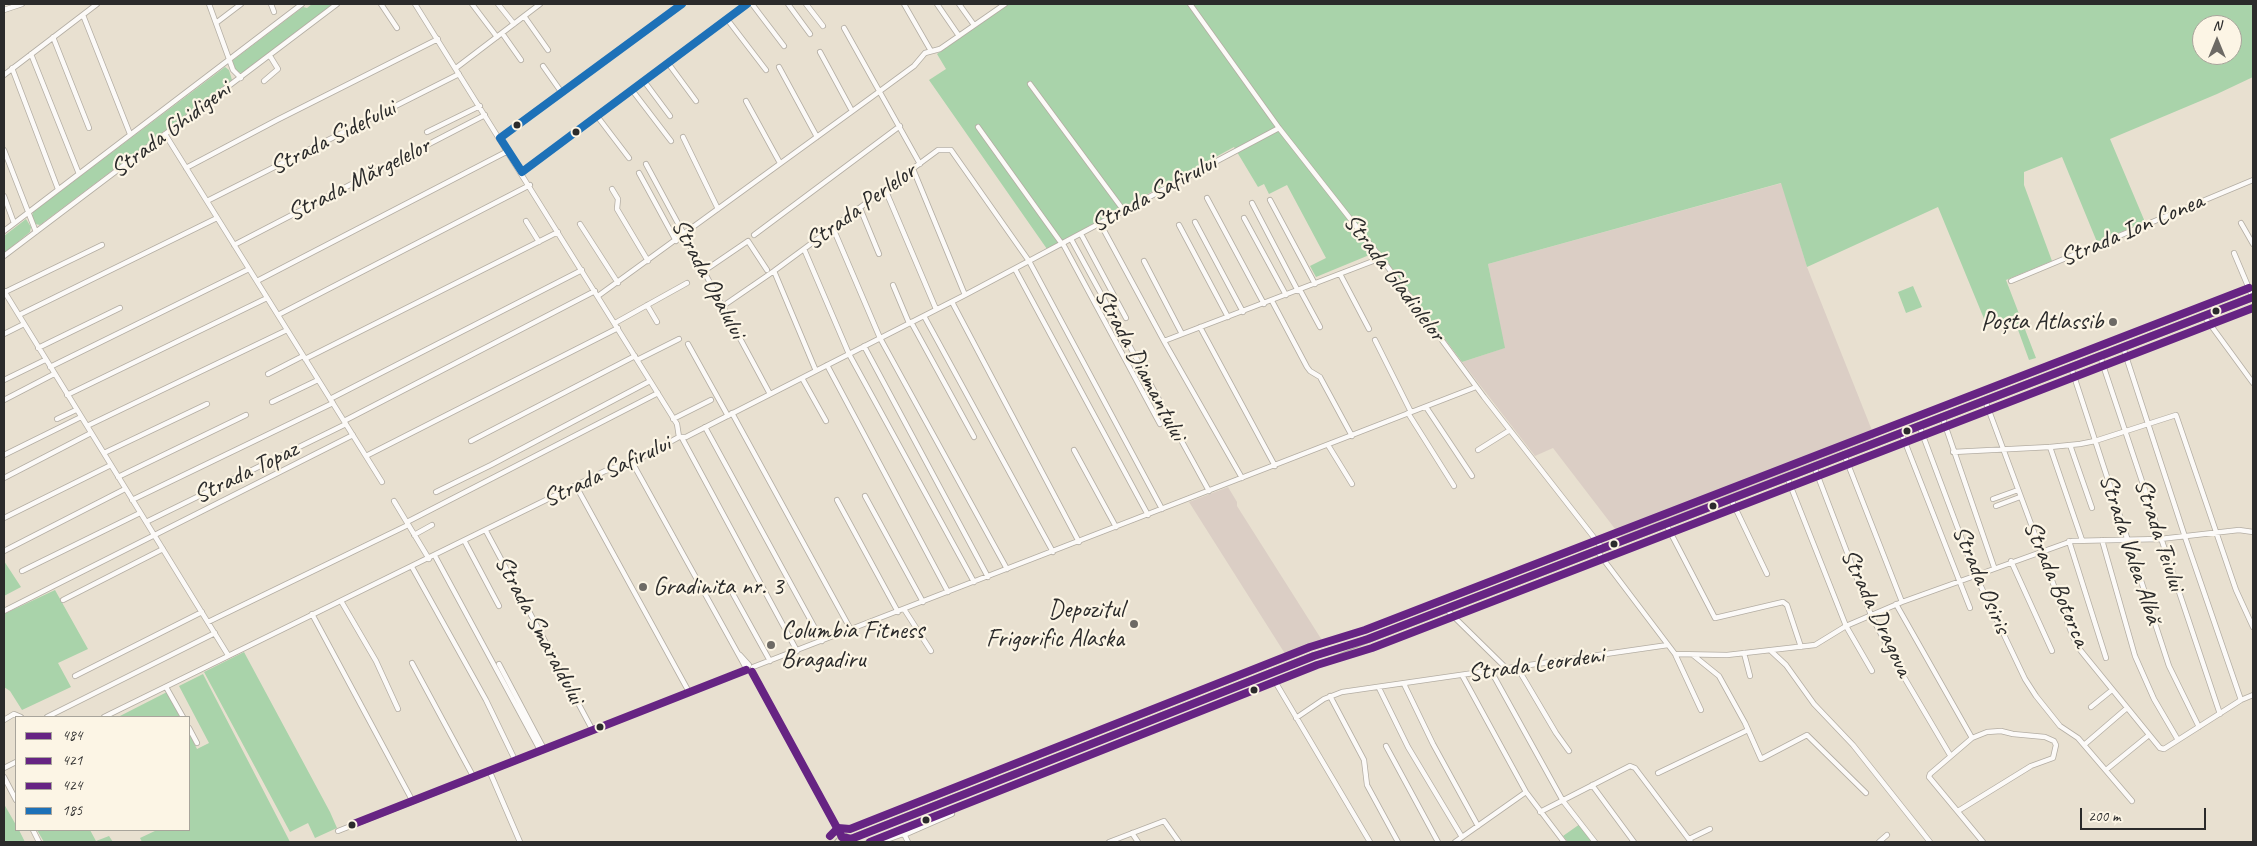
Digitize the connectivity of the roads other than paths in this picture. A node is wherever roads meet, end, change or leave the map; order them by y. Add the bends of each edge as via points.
1 (22, 4) edge
2 (97, 4) edge
3 (209, 4) edge
4 (241, 4) edge
5 (271, 4) edge
6 (301, 4) edge
7 (337, 4) edge
8 (381, 4) edge
9 (415, 4) edge
10 (472, 4) edge
11 (498, 4) edge
12 (540, 4) edge
13 (747, 4) edge
14 (752, 4) edge
15 (788, 4) edge
16 (806, 4) edge
17 (904, 4) edge
18 (937, 4) edge
19 (959, 4) edge
20 (1005, 4) edge
21 (1190, 4) edge
22 (679, 5) edge
23 (4, 10) edge
24 (274, 12) dead end
25 (83, 15) junction
26 (524, 16) junction
27 (727, 19) junction
28 (216, 22) junction
29 (514, 24) junction
30 (974, 25) junction
31 (822, 26) dead end
32 (397, 28) dead end
33 (844, 28) dead end
34 (502, 33) junction
35 (810, 34) dead end
36 (959, 36) junction
37 (53, 37) junction
38 (497, 37) junction
39 (438, 39) junction
40 (784, 46) dead end
41 (548, 50) dead end
42 (931, 51) junction
43 (820, 52) dead end
44 (30, 54) junction
45 (270, 56) junction
46 (229, 59) junction
47 (521, 60) dead end
48 (668, 62) junction
49 (543, 66) dead end
50 (779, 67) dead end
51 (12, 68) junction
52 (456, 68) junction
53 (766, 70) dead end
54 (459, 74) junction
55 (4, 75) edge
56 (241, 78) junction
57 (264, 81) dead end
58 (644, 81) junction
59 (1030, 84) dead end
60 (632, 90) junction
61 (880, 92) junction
62 (562, 93) junction
63 (696, 101) dead end
64 (746, 101) dead end
65 (480, 106) junction
66 (852, 111) junction
67 (485, 115) junction
68 (597, 116) junction
69 (670, 116) dead end
70 (900, 126) junction
71 (89, 128) dead end
72 (978, 128) dead end
73 (1279, 128) junction
74 (427, 132) dead end
75 (130, 134) junction
76 (165, 134) junction
77 (683, 137) dead end
78 (816, 137) junction
79 (500, 138) junction
80 (671, 141) dead end
81 (4, 150) edge
82 (508, 152) junction
83 (628, 158) dead end
84 (780, 163) junction
85 (646, 164) dead end
86 (920, 164) junction
87 (186, 168) junction
88 (913, 169) junction
89 (522, 172) junction
90 (639, 172) dead end
91 (79, 174) junction
92 (2253, 180) edge
93 (530, 185) junction
94 (58, 189) junction
95 (612, 189) dead end
96 (885, 189) junction
97 (4, 196) edge
98 (1208, 198) dead end
99 (1270, 200) dead end
100 (207, 202) junction
101 (1252, 203) dead end
102 (860, 208) junction
103 (718, 209) junction
104 (1124, 211) junction
105 (28, 213) junction
106 (216, 218) junction
107 (1244, 218) dead end
108 (526, 221) dead end
109 (1194, 222) dead end
110 (14, 223) junction
111 (2242, 223) dead end
112 (580, 224) dead end
113 (1100, 224) junction
114 (1179, 225) dead end
115 (833, 228) junction
116 (4, 231) edge
117 (36, 232) junction
118 (558, 232) junction
119 (684, 234) junction
120 (1081, 234) junction
121 (754, 235) dead end
122 (1071, 239) junction
123 (676, 240) junction
124 (539, 242) junction
125 (1062, 244) junction
126 (2253, 244) edge
127 (102, 245) dead end
128 (234, 245) junction
129 (804, 249) junction
130 (2234, 253) dead end
131 (879, 254) dead end
132 (4, 256) edge
133 (1381, 258) junction
134 (648, 261) junction
135 (1029, 261) junction
136 (1144, 261) dead end
137 (249, 269) junction
138 (1015, 269) junction
139 (582, 270) junction
140 (768, 270) dead end
141 (704, 271) junction
142 (774, 271) junction
143 (1340, 274) junction
144 (256, 281) junction
145 (2011, 281) dead end
146 (618, 283) junction
147 (687, 283) dead end
148 (1315, 284) junction
149 (893, 285) dead end
150 (1299, 290) junction
151 (4, 291) edge
152 (597, 294) junction
153 (965, 295) junction
154 (1286, 296) junction
155 (2253, 297) edge
156 (267, 298) junction
157 (1272, 301) junction
158 (952, 302) junction
159 (1264, 304) junction
160 (647, 305) junction
161 (723, 306) junction
162 (120, 308) dead end
163 (936, 309) junction
164 (1243, 312) junction
165 (19, 315) junction
166 (278, 315) junction
167 (924, 316) junction
168 (2204, 316) junction
169 (1228, 317) junction
170 (1126, 318) dead end
171 (657, 322) dead end
172 (910, 322) junction
173 (614, 323) junction
174 (24, 324) junction
175 (1320, 327) dead end
176 (618, 328) junction
177 (1200, 328) junction
178 (1369, 329) dead end
179 (287, 330) junction
180 (4, 334) edge
181 (1182, 334) junction
182 (880, 338) junction
183 (679, 339) dead end
184 (1375, 340) dead end
185 (1164, 342) junction
186 (688, 344) dead end
187 (864, 346) junction
188 (2123, 346) junction
189 (38, 348) junction
190 (850, 354) junction
191 (2100, 356) junction
192 (304, 358) junction
193 (636, 358) junction
194 (45, 360) junction
195 (827, 365) junction
196 (50, 367) junction
197 (2070, 367) junction
198 (816, 371) junction
199 (54, 374) junction
200 (268, 374) dead end
201 (802, 378) junction
202 (4, 380) edge
203 (318, 380) junction
204 (650, 381) junction
205 (2253, 383) edge
206 (1476, 387) junction
207 (658, 393) junction
208 (770, 394) junction
209 (67, 395) junction
210 (4, 400) edge
211 (711, 400) dead end
212 (1985, 400) junction
213 (332, 401) junction
214 (272, 402) dead end
215 (207, 404) dead end
216 (1426, 407) junction
217 (76, 410) junction
218 (1410, 413) junction
219 (730, 414) junction
220 (246, 415) dead end
221 (1942, 416) junction
222 (81, 417) junction
223 (57, 419) dead end
224 (674, 419) junction
225 (826, 421) dead end
226 (345, 422) junction
227 (1160, 424) dead end
228 (2149, 424) junction
229 (1919, 425) junction
230 (87, 426) junction
231 (705, 427) junction
232 (1510, 430) junction
233 (1901, 432) junction
234 (2125, 432) junction
235 (91, 433) junction
236 (353, 435) junction
237 (1352, 436) junction
238 (681, 437) junction
239 (974, 437) dead end
240 (471, 441) dead end
241 (2095, 441) junction
242 (1328, 445) junction
243 (2070, 445) junction
244 (2050, 447) junction
245 (1074, 450) dead end
246 (1478, 450) dead end
247 (2003, 450) junction
248 (1954, 452) junction
249 (104, 454) junction
250 (1844, 454) junction
251 (4, 455) edge
252 (366, 456) junction
253 (634, 461) junction
254 (111, 464) junction
255 (1275, 466) junction
256 (1814, 466) junction
257 (1472, 476) dead end
258 (118, 477) junction
259 (1787, 477) junction
260 (4, 478) edge
261 (1242, 478) junction
262 (382, 482) dead end
263 (1352, 484) dead end
264 (576, 486) junction
265 (1454, 486) dead end
266 (126, 489) junction
267 (2018, 490) junction
268 (1209, 491) junction
269 (436, 492) dead end
270 (865, 496) dead end
271 (2020, 498) junction
272 (1731, 499) junction
273 (1994, 499) dead end
274 (132, 500) junction
275 (837, 500) dead end
276 (394, 501) dead end
277 (1996, 506) dead end
278 (2092, 508) dead end
279 (1162, 510) junction
280 (140, 513) junction
281 (1148, 515) junction
282 (4, 518) edge
283 (146, 522) junction
284 (407, 523) junction
285 (1666, 524) junction
286 (432, 525) dead end
287 (1116, 527) junction
288 (486, 531) junction
289 (2253, 532) edge
290 (2217, 533) junction
291 (154, 535) junction
292 (414, 535) junction
293 (2185, 537) junction
294 (2160, 539) junction
295 (2082, 540) junction
296 (2102, 540) junction
297 (2128, 540) junction
298 (2069, 541) junction
299 (465, 542) junction
300 (1079, 542) junction
301 (162, 549) junction
302 (1600, 550) junction
303 (4, 551) edge
304 (2040, 551) junction
305 (1053, 552) junction
306 (435, 556) junction
307 (429, 559) junction
308 (2011, 561) junction
309 (412, 567) junction
310 (1994, 567) junction
311 (1007, 569) junction
312 (22, 572) dead end
313 (1767, 574) dead end
314 (1975, 574) junction
315 (988, 577) junction
316 (1958, 580) junction
317 (974, 582) junction
318 (948, 592) junction
319 (733, 594) dead end
320 (63, 600) dead end
321 (341, 601) junction
322 (923, 602) junction
323 (1902, 602) junction
324 (1896, 604) junction
325 (499, 606) dead end
326 (1970, 608) dead end
327 (904, 609) junction
328 (1446, 609) junction
329 (4, 611) edge
330 (202, 612) junction
331 (898, 612) junction
332 (312, 614) junction
333 (1871, 615) junction
334 (208, 622) junction
335 (1846, 626) junction
336 (2253, 627) edge
337 (851, 630) junction
338 (215, 633) junction
339 (822, 641) junction
340 (1358, 643) junction
341 (1668, 645) junction
342 (1801, 647) junction
343 (2052, 650) dead end
344 (797, 651) junction
345 (931, 651) dead end
346 (1771, 651) junction
347 (1744, 653) junction
348 (1674, 654) junction
349 (228, 655) junction
350 (1693, 655) junction
351 (2106, 658) dead end
352 (770, 661) junction
353 (412, 663) dead end
354 (499, 664) dead end
355 (1517, 667) junction
356 (749, 668) junction
357 (1506, 668) junction
358 (1491, 671) junction
359 (1872, 671) dead end
360 (75, 676) dead end
361 (1462, 676) junction
362 (1750, 676) dead end
363 (1273, 678) junction
364 (1404, 684) junction
365 (166, 687) junction
366 (1379, 688) junction
367 (2112, 690) junction
368 (689, 692) junction
369 (2253, 695) edge
370 (1330, 696) junction
371 (2242, 700) junction
372 (2091, 708) dead end
373 (2127, 708) junction
374 (398, 709) dead end
375 (1701, 710) dead end
376 (2220, 714) junction
377 (19, 716) edge
378 (49, 716) edge
379 (106, 716) edge
380 (182, 716) edge
381 (1296, 718) junction
382 (4, 720) edge
383 (2199, 727) junction
384 (190, 730) edge
385 (592, 730) junction
386 (1748, 730) junction
387 (2149, 735) junction
388 (1972, 738) junction
389 (2178, 740) junction
390 (197, 743) dead end
391 (2084, 745) junction
392 (1386, 746) dead end
393 (542, 749) junction
394 (1569, 751) dead end
395 (1950, 755) junction
396 (515, 760) junction
397 (489, 770) junction
398 (2106, 770) junction
399 (1658, 772) dead end
400 (473, 776) junction
401 (4, 777) edge
402 (1592, 785) junction
403 (1526, 792) junction
404 (1866, 793) dead end
405 (15, 798) edge
406 (412, 800) junction
407 (1563, 801) junction
408 (2132, 801) dead end
409 (947, 806) junction
410 (1958, 811) junction
411 (1540, 812) junction
412 (905, 822) junction
413 (1478, 826) junction
414 (1710, 829) dead end
415 (34, 831) edge
416 (338, 831) dead end
417 (880, 832) junction
418 (1132, 833) junction
419 (903, 834) junction
420 (1887, 836) dead end
421 (1462, 837) junction
422 (840, 840) edge
423 (852, 841) edge
424 (1690, 841) edge
425 (40, 842) edge
426 (520, 842) edge
427 (871, 842) edge
428 (880, 842) edge
429 (908, 842) edge
430 (1109, 842) edge
431 (1138, 842) edge
432 (1179, 842) edge
433 (1370, 842) edge
434 (1398, 842) edge
435 (1438, 842) edge
436 (1455, 842) edge
437 (1564, 842) edge
438 (1595, 842) edge
439 (1634, 842) edge
440 (1879, 842) edge
441 (1930, 842) edge
442 (1983, 842) edge

1 - 23 street
2 - 25 street
3 - 28 street
4 - 28 street
5 - 24 street
6 - 46 street
7 - 45 street, Strada Ghidigeni
8 - 32 street
9 - 39 street
10 - 38 street
11 - 29 street
12 - 26 street
13 - 27 street
14 - 40 street
15 - 35 street
16 - 31 street
17 - 42 street
18 - 36 street
19 - 30 street
20 - 30 street
21 - 73 street, Strada Gladiolelor
22 - 62 street
25 - 37 street
25 - 75 street
26 - 29 street
26 - 41 street
27 - 48 street
27 - 53 street
28 - 46 street
29 - 34 street
30 - 36 street
33 - 61 street
34 - 38 street
34 - 47 street
36 - 42 street
37 - 44 street
37 - 71 street
38 - 52 street
39 - 52 street
39 - 87 street
42 - 61 street
43 - 66 street
44 - 51 street
44 - 91 street
45 - 56 street, Strada Ghidigeni
45 - 57 street via 278,71
46 - 56 street
46 - 75 street
48 - 58 street
48 - 63 street
49 - 62 street
50 - 78 street
51 - 55 street
51 - 94 street
52 - 54 street
54 - 65 street
54 - 100 street, Strada Sidefului
56 - 76 street, Strada Ghidigeni
58 - 60 street
58 - 69 street
59 - 104 street
60 - 68 street
60 - 80 street
61 - 66 street
61 - 70 street
62 - 79 street
64 - 84 street
65 - 67 street
65 - 74 street
66 - 78 street
67 - 79 street
67 - 128 street, Strada Mărgelelor
68 - 83 street
68 - 89 street
70 - 86 street
70 - 121 street
72 - 125 street
73 - 104 street, Strada Safirului
73 - 133 street, Strada Gladiolelor
75 - 91 street
76 - 87 street
76 - 117 street, Strada Ghidigeni
77 - 103 street
78 - 84 street
79 - 82 street
81 - 105 street
82 - 89 street
82 - 144 street, Strada Mărgelelor
84 - 103 street
85 - 119 street, Strada Opalului
86 - 88 street, Strada Perlelor
86 - 135 street, Strada Perlelor via 938,150 951,150
87 - 100 street
88 - 96 street, Strada Perlelor
88 - 153 street
89 - 93 street
90 - 123 street
91 - 94 street
92 - 145 street, Strada Ion Conea
93 - 118 street
93 - 166 street
94 - 105 street
95 - 134 street via 618,199 620,214
96 - 102 street, Strada Perlelor
96 - 163 street
97 - 110 street
98 - 159 street
99 - 148 street
100 - 106 street
101 - 150 street
102 - 115 street, Strada Perlelor
102 - 131 street
103 - 119 street
104 - 113 street, Strada Safirului
105 - 110 street
105 - 117 street
106 - 128 street
106 - 165 street
107 - 154 street
108 - 124 street
109 - 164 street
110 - 116 street
111 - 126 street
112 - 146 street
113 - 120 street, Strada Safirului
113 - 185 street
114 - 169 street
115 - 129 street, Strada Perlelor
115 - 182 street
117 - 132 street, Strada Ghidigeni
118 - 124 street
118 - 139 street
119 - 123 street
119 - 141 street, Strada Opalului
120 - 122 street, Strada Safirului
120 - 170 street
122 - 125 street, Strada Safirului
122 - 268 street, Strada Diamantului
123 - 134 street
124 - 192 street
125 - 135 street, Strada Safirului
125 - 227 street
127 - 151 street
128 - 137 street
129 - 142 street, Strada Perlelor
129 - 190 street
130 - 155 street
133 - 143 street
133 - 206 street, Strada Gladiolelor
134 - 146 street
135 - 138 street, Strada Safirului
135 - 279 street
136 - 181 street
137 - 144 street
137 - 196 street
138 - 153 street, Strada Safirului
138 - 281 street
139 - 152 street
139 - 213 street
140 - 141 street via 748,241
141 - 161 street, Strada Opalului
142 - 161 street, Strada Perlelor
142 - 198 street
143 - 148 street
143 - 178 street
144 - 156 street
146 - 152 street
147 - 160 street
148 - 150 street
149 - 172 street
150 - 154 street
150 - 175 street
151 - 165 street
152 - 173 street
152 - 226 street
153 - 158 street, Strada Safirului
154 - 157 street
155 - 168 main road
156 - 166 street
156 - 209 street
157 - 159 street
157 - 237 street via 1307,367 1320,377
158 - 163 street, Strada Safirului
158 - 300 street
159 - 164 street
160 - 171 street
160 - 173 street
161 - 208 street, Strada Opalului
162 - 189 street
163 - 167 street, Strada Safirului
164 - 169 street
165 - 174 street
166 - 179 street
167 - 172 street, Strada Safirului
167 - 305 street
168 - 188 main road
168 - 205 street
169 - 177 street
172 - 182 street, Strada Safirului
172 - 239 street
173 - 176 street
174 - 180 street
174 - 189 street
176 - 193 street
176 - 252 street
177 - 181 street
177 - 255 street
179 - 192 street
179 - 230 street
181 - 185 street
182 - 187 street, Strada Safirului
182 - 311 street
183 - 193 street
184 - 218 street
185 - 261 street
186 - 219 street
187 - 190 street, Strada Safirului
187 - 315 street
188 - 191 main road
188 - 228 street
189 - 194 street
190 - 195 street, Strada Safirului
190 - 317 street
191 - 197 main road
191 - 234 street, Strada Teiului
192 - 200 street
192 - 203 street
193 - 204 street
193 - 240 street
194 - 196 street
194 - 202 street
195 - 198 street, Strada Safirului
195 - 318 street
196 - 199 street
197 - 212 main road
197 - 241 street, Strada Valea Albă
198 - 201 street, Strada Safirului
199 - 209 street
199 - 210 street
201 - 208 street, Strada Safirului
201 - 225 street
203 - 213 street
203 - 214 street
204 - 207 street
204 - 269 street
206 - 216 street
206 - 232 street, Strada Gladiolelor
207 - 224 street
207 - 284 street
208 - 219 street, Strada Safirului
209 - 217 street
211 - 224 street
212 - 221 main road
212 - 247 street, Strada Botorca
213 - 226 street
213 - 274 street, Strada Topaz
215 - 249 street
216 - 218 street
216 - 257 street
217 - 222 street
217 - 223 street
218 - 237 street
218 - 265 street
219 - 231 street, Strada Safirului
219 - 337 street
220 - 258 street
221 - 229 main road
221 - 248 street
222 - 230 street
222 - 251 street
224 - 238 street
226 - 236 street
226 - 283 street, Strada Topaz
228 - 234 street
228 - 290 street via 2176,415
228 - 293 street
229 - 233 main road
229 - 314 street, Strada Osiris
230 - 235 street
231 - 238 street, Strada Safirului
231 - 339 street
232 - 246 street
232 - 302 street, Strada Gladiolelor
233 - 250 main road
233 - 316 street
234 - 241 street
234 - 294 street, Strada Teiului
235 - 249 street
235 - 260 street
236 - 252 street
236 - 291 street, Strada Topaz
237 - 242 street
238 - 253 street, Strada Safirului
238 - 344 street
241 - 243 street
241 - 297 street, Strada Valea Albă
242 - 255 street
242 - 263 street
243 - 244 street
243 - 278 street
244 - 247 street
244 - 295 street
245 - 287 street
247 - 248 street
247 - 267 street, Strada Botorca
248 - 310 street
249 - 254 street
250 - 256 main road
250 - 323 street
252 - 262 street
253 - 264 street, Strada Safirului via 611,468
253 - 356 street via 714,611
254 - 258 street
254 - 282 street
255 - 261 street
256 - 259 main road
256 - 333 street, Strada Dragova
258 - 266 street
259 - 272 main road
259 - 335 street
261 - 268 street
264 - 288 street, Strada Safirului
264 - 368 street
266 - 274 street
266 - 303 street
267 - 271 street, Strada Botorca
267 - 273 street
268 - 279 street
270 - 322 street
271 - 277 street
271 - 304 street, Strada Botorca
272 - 285 main road
272 - 313 street
274 - 280 street
275 - 331 street
276 - 284 street
279 - 281 street
280 - 283 street
280 - 312 street
281 - 287 street
283 - 291 street
284 - 292 street
284 - 334 street
285 - 302 main road
285 - 342 street via 1715,618 1783,602 1787,605
286 - 292 street
287 - 300 street
288 - 299 street, Strada Safirului
288 - 385 street, Strada Smaraldului
289 - 290 street
290 - 293 street
290 - 336 street via 2236,590
291 - 301 street
291 - 329 street, Strada Topaz
292 - 307 street
293 - 294 street
293 - 371 street
294 - 297 street
294 - 376 street, Strada Teiului
295 - 296 street
295 - 298 street
296 - 297 street
296 - 389 street via 2135,656 2154,700
297 - 383 street, Strada Valea Albă via 2169,666
298 - 304 street
298 - 351 street
299 - 306 street, Strada Safirului
299 - 325 street
300 - 305 street
301 - 320 street
301 - 330 street
302 - 328 main road
302 - 341 street, Strada Gladiolelor
304 - 308 street
304 - 367 street, Strada Botorca via 2073,637
305 - 311 street
306 - 307 street, Strada Safirului
306 - 393 street
307 - 309 street, Strada Safirului
308 - 310 street
308 - 343 street
309 - 321 street, Strada Safirului
309 - 396 street via 486,700
310 - 314 street
311 - 315 street
314 - 316 street
314 - 391 street, Strada Osiris via 2025,679 2060,726
315 - 317 street
316 - 323 street
316 - 326 street
317 - 318 street
318 - 322 street
319 - 352 street
321 - 332 street, Strada Safirului
321 - 374 street via 376,661
322 - 327 street
323 - 324 street
324 - 333 street
324 - 388 street
327 - 331 street
327 - 345 street
328 - 340 main road
328 - 357 street
330 - 334 street
330 - 360 street
331 - 337 street
332 - 349 street, Strada Safirului
332 - 406 street
333 - 335 street
333 - 395 street, Strada Dragova
334 - 338 street
335 - 342 street via 1820,643
335 - 359 street
337 - 339 street
338 - 349 street
338 - 378 street
339 - 344 street
340 - 363 main road
340 - 423 main road via 1314,656
341 - 348 street, Strada Gladiolelor
341 - 355 street, Strada Leordeni
342 - 346 street
344 - 352 street
346 - 347 street
346 - 441 street via 1853,745
347 - 350 street
347 - 362 street
348 - 350 street
348 - 375 street, Strada Gladiolelor
349 - 365 street, Strada Safirului
350 - 386 street via 1717,673
352 - 356 street
353 - 400 street
354 - 393 street
355 - 357 street, Strada Leordeni
355 - 394 street
356 - 368 street
356 - 422 street
357 - 358 street, Strada Leordeni
358 - 361 street, Strada Leordeni
358 - 407 street
361 - 364 street, Strada Leordeni
361 - 403 street
363 - 381 street
363 - 409 main road
364 - 366 street, Strada Leordeni
364 - 413 street
365 - 379 street, Strada Safirului
365 - 380 street
366 - 370 street, Strada Leordeni
366 - 421 street via 1408,747
367 - 372 street
367 - 373 street, Strada Botorca
368 - 385 street
369 - 371 street
370 - 381 street, Strada Leordeni
370 - 434 street via 1364,760 1367,785
371 - 376 street
373 - 387 street, Strada Botorca
373 - 391 street
376 - 383 street
377 - 382 street via 14,714
381 - 433 street
383 - 389 street
384 - 390 street
385 - 393 street
386 - 399 street
386 - 404 street via 1762,759 1807,734
387 - 389 street, Strada Botorca via 2162,749
387 - 398 street
388 - 395 street
388 - 410 street via 1993,730 2045,737 2054,741 2056,750 2053,758 2032,766
391 - 398 street, Strada Osiris
392 - 435 street
393 - 396 street
395 - 410 street via 1929,777
396 - 397 street
397 - 400 street
397 - 426 street
398 - 408 street, Strada Osiris
400 - 406 street
401 - 405 street
402 - 407 street
402 - 424 street via 1627,766 1635,768
402 - 439 street
403 - 411 street
403 - 413 street
406 - 416 street
407 - 411 street
407 - 438 street
409 - 412 main road
409 - 419 street via 952,814
410 - 442 street
411 - 437 street
412 - 417 main road
412 - 419 street
413 - 421 street
414 - 424 street
415 - 425 street
417 - 423 main road
417 - 427 main road
418 - 430 street
418 - 431 street
418 - 432 street via 1164,821
419 - 428 street
419 - 429 street
420 - 440 street
421 - 436 street
422 - 423 main road via 846,836

